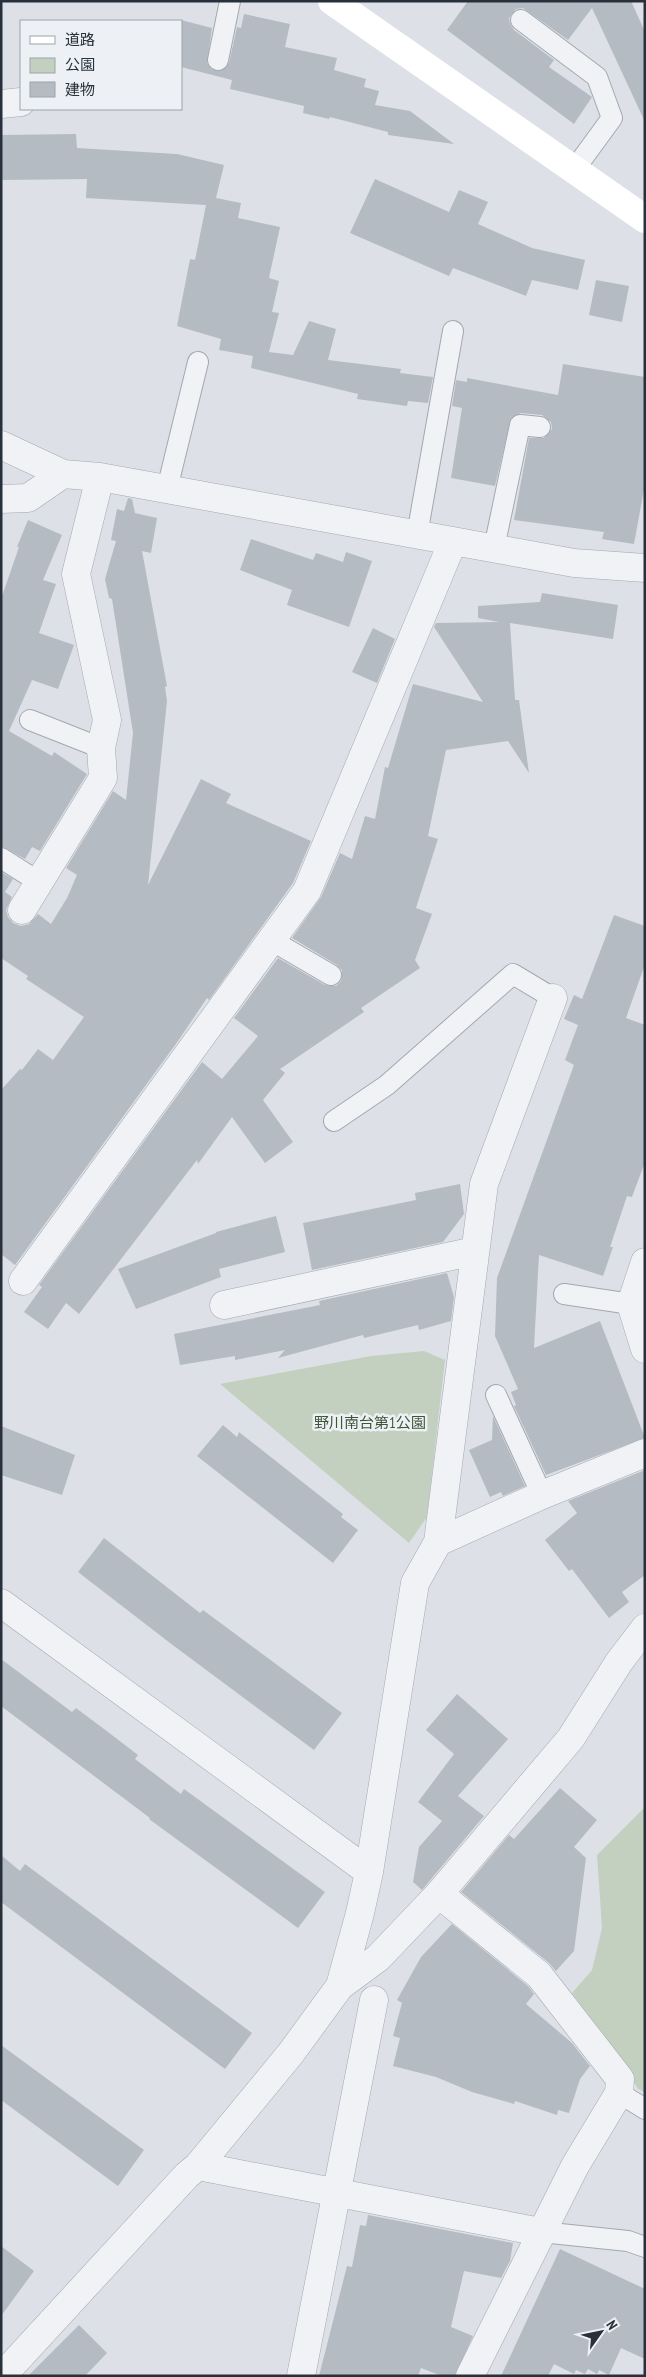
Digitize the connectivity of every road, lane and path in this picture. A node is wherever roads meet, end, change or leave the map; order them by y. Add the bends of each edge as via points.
1 (230, 1) edge
2 (332, 1) edge
3 (521, 20) dead end
4 (218, 60) dead end
5 (20, 102) edge
6 (1, 104) edge
7 (574, 170) junction
8 (645, 219) edge
9 (453, 331) dead end
10 (198, 362) dead end
11 (540, 427) dead end
12 (1, 445) edge
13 (63, 474) junction
14 (100, 477) junction
15 (167, 489) junction
16 (1, 499) edge
17 (417, 534) junction
18 (453, 541) junction
19 (494, 548) junction
20 (645, 568) edge
21 (30, 720) dead end
22 (101, 748) junction
23 (1, 858) edge
24 (39, 882) junction
25 (22, 910) dead end
26 (271, 940) junction
27 (331, 975) dead end
28 (553, 998) joint
29 (334, 1121) dead end
30 (475, 1251) junction
31 (645, 1262) edge
32 (23, 1281) dead end
33 (564, 1294) dead end
34 (631, 1304) junction
35 (224, 1305) dead end
36 (645, 1349) edge
37 (496, 1395) dead end
38 (645, 1453) edge
39 (542, 1495) junction
40 (438, 1542) junction
41 (1, 1603) edge
42 (645, 1628) edge
43 (369, 1872) junction
44 (439, 1894) junction
45 (340, 1986) junction
46 (374, 2000) dead end
47 (619, 2094) junction
48 (645, 2109) edge
49 (198, 2166) junction
50 (337, 2193) junction
51 (541, 2232) junction
52 (645, 2247) edge
53 (2, 2374) edge
54 (301, 2376) edge
55 (470, 2376) edge

1 - 4 lane
2 - 7 street
3 - 7 lane via 596,76 612,118
5 - 6 street
7 - 8 street
9 - 17 lane
10 - 15 lane
11 - 19 lane via 520,425
12 - 13 street
13 - 14 street
13 - 16 street via 28,498
14 - 15 street
14 - 22 street via 76,574 107,720
15 - 17 street
17 - 18 street
18 - 19 street
18 - 26 street via 307,891
19 - 20 street via 574,563
21 - 22 lane
22 - 24 street via 102,778
23 - 24 lane
24 - 25 street
26 - 27 lane
26 - 32 street
28 - 29 lane via 513,974 387,1085
28 - 30 street via 484,1184
30 - 35 street
30 - 40 street
31 - 34 street
33 - 34 lane
34 - 36 street
37 - 39 lane
38 - 39 street
39 - 40 street
40 - 43 street via 415,1583
41 - 43 street
42 - 44 street via 570,1738
43 - 45 street
44 - 45 street via 378,1958
44 - 47 street via 539,1975 620,2079
45 - 49 street via 291,2053
46 - 50 street
47 - 48 lane
47 - 51 street via 574,2166
49 - 50 street
49 - 53 street
50 - 51 street
50 - 54 street
51 - 52 lane via 628,2241
51 - 55 street

